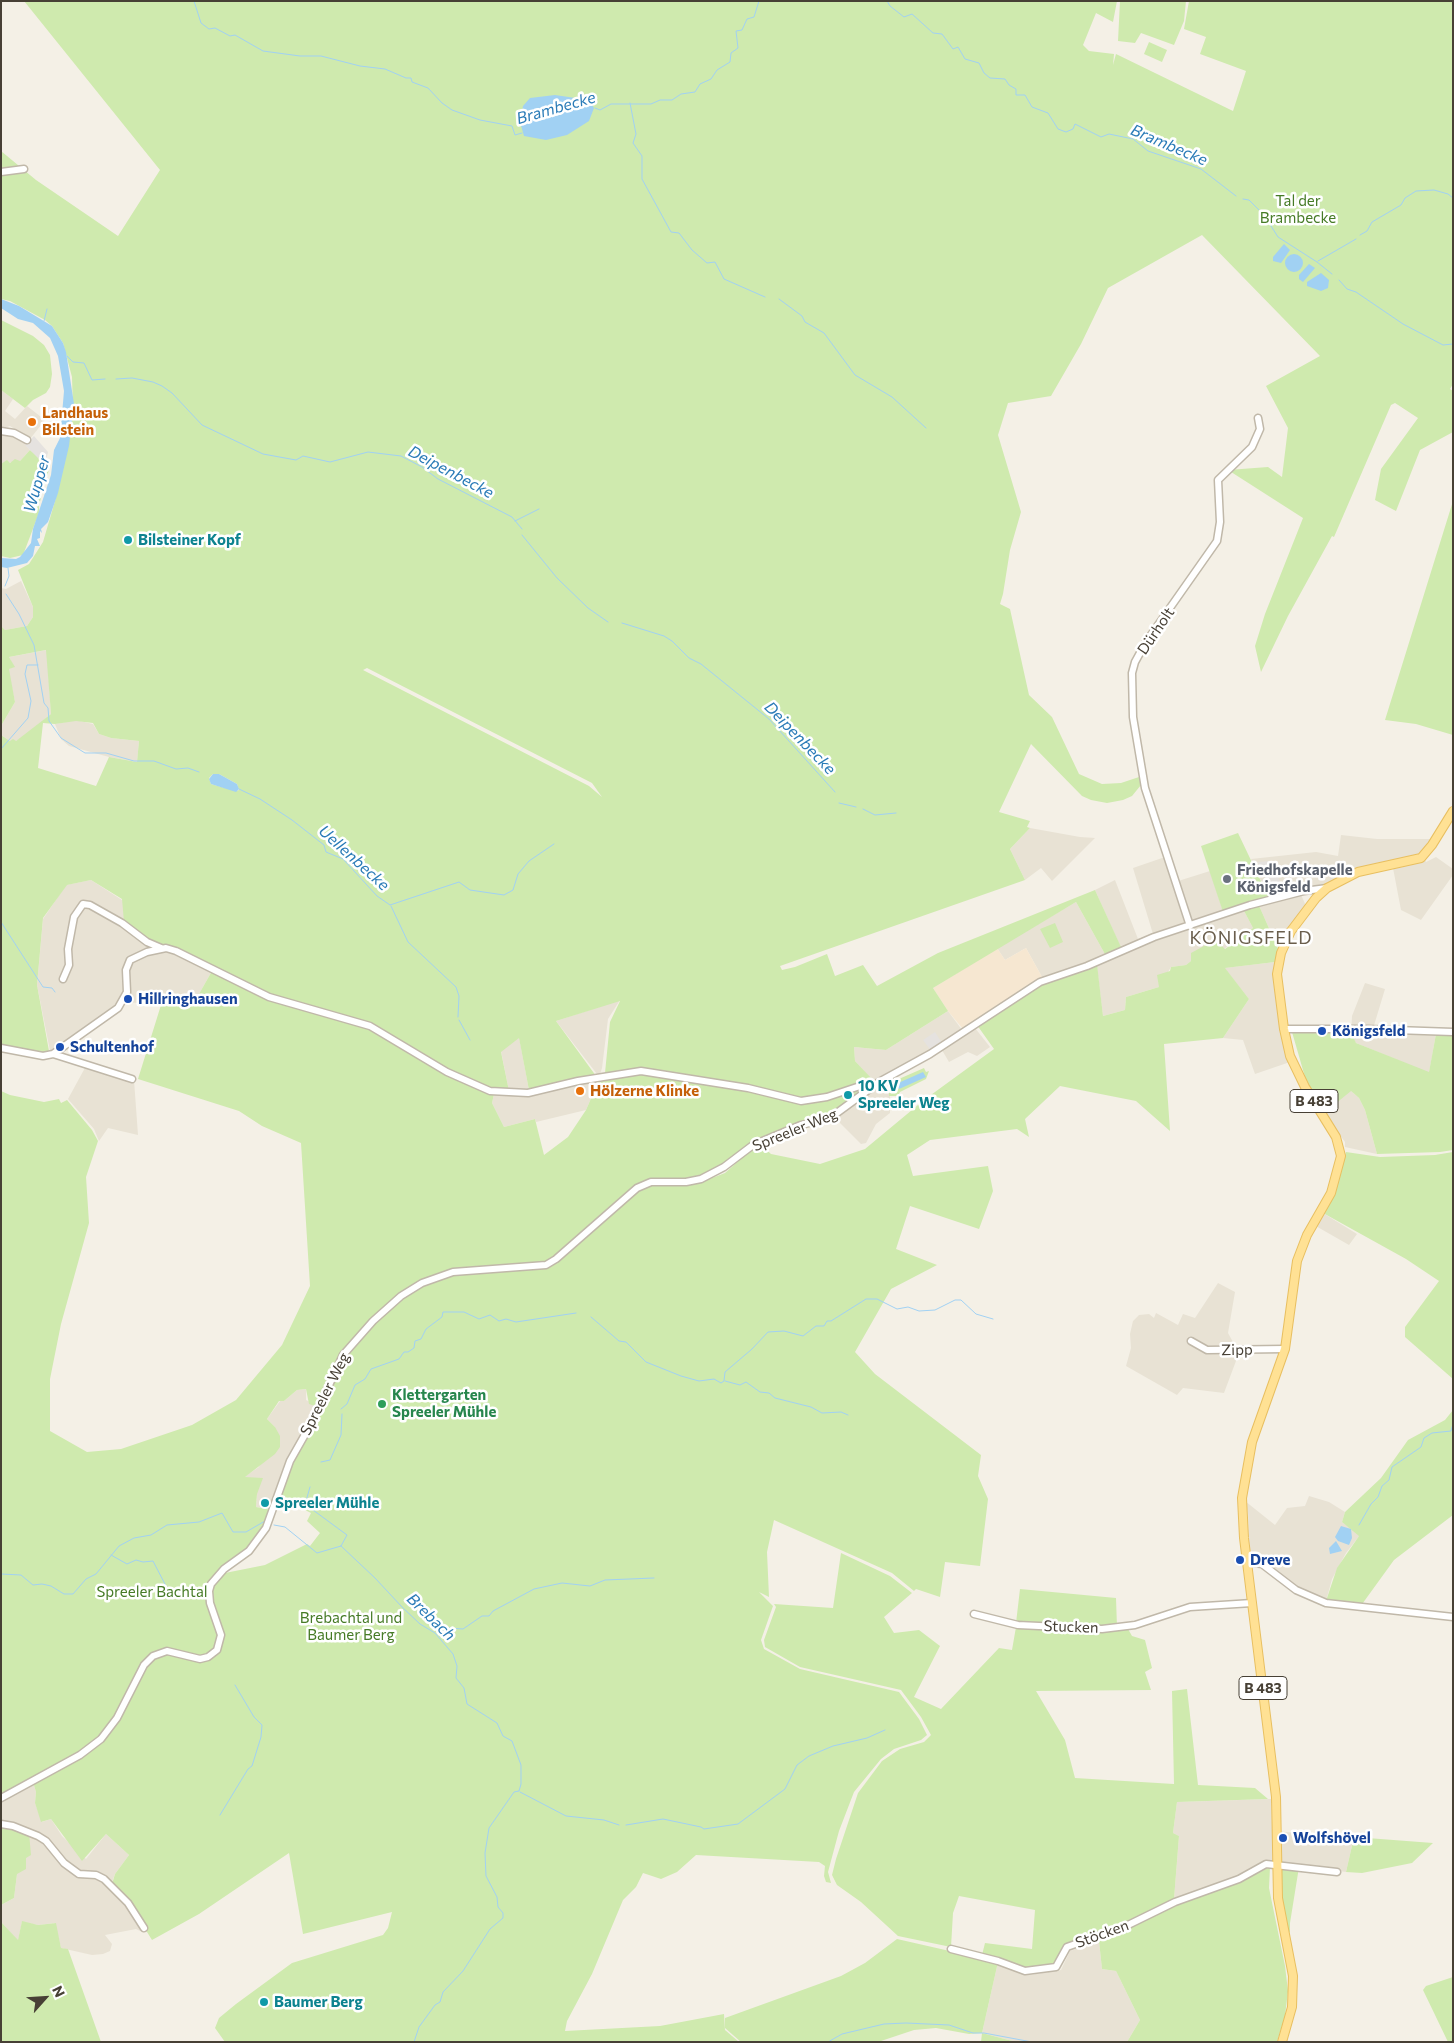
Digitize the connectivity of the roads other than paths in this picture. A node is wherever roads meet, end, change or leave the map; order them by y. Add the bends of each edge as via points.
1 (24, 169) dead end
2 (1, 172) edge
3 (1258, 418) dead end
4 (1, 431) edge
5 (27, 440) dead end
6 (1453, 810) edge
7 (1327, 888) junction
8 (1190, 926) junction
9 (161, 948) junction
10 (63, 979) dead end
11 (1284, 1029) junction
12 (1453, 1032) edge
13 (1, 1048) edge
14 (53, 1054) junction
15 (132, 1079) dead end
16 (874, 1085) junction
17 (1191, 1341) dead end
18 (1285, 1349) junction
19 (1247, 1562) junction
20 (1252, 1603) junction
21 (974, 1614) dead end
22 (1453, 1617) edge
23 (1, 1798) edge
24 (1, 1824) edge
25 (1276, 1864) junction
26 (1337, 1872) dead end
27 (144, 1928) dead end
28 (951, 1949) dead end
29 (1282, 2042) edge

1 - 2 street
3 - 8 street, Dürholt via 1260,429 1252,447 1218,480 1220,522 1217,541 1146,642 1132,673 1133,717 1145,788
4 - 5 street
6 - 7 main road, B 483 via 1427,852 1418,859 1358,872
7 - 8 street, Spreeler Weg via 1270,898
7 - 11 main road, B 483 via 1304,912 1281,953 1276,985
8 - 16 street, Spreeler Weg via 1139,942 1040,982 930,1054
9 - 10 street via 106,914 83,904 74,917 68,949 69,965
9 - 14 street via 130,960 126,970 127,992 118,1008
9 - 16 street via 176,950 268,997 370,1026 447,1072 490,1091 528,1093 641,1071 748,1088 804,1101 851,1091 869,1083
11 - 12 street
11 - 18 main road, B 483 via 1295,1067 1336,1137 1341,1156 1331,1193 1303,1242 1295,1271
13 - 14 street via 43,1056
14 - 15 street
16 - 23 street, Spreeler Weg via 830,1118 797,1126 753,1145 705,1178 686,1182 651,1182 637,1188 546,1265 453,1272 400,1296 348,1348 337,1364 311,1424 290,1461 268,1523 246,1554 212,1582 209,1592 211,1606 221,1635 216,1651 200,1659 167,1651 153,1656 144,1665 117,1718 101,1739 80,1755
17 - 18 street, Zipp via 1207,1350
18 - 19 main road, B 483 via 1252,1442 1245,1474 1242,1517
19 - 20 main road, B 483
19 - 22 street via 1262,1564 1296,1590 1326,1603
20 - 21 street, Stucken via 1190,1607 1135,1625 1102,1629 1018,1625
20 - 25 main road, B 483 via 1276,1797
24 - 27 street via 46,1841 64,1863 79,1874 104,1879 128,1903
25 - 26 street
25 - 28 street, Stöcken via 1266,1864 1239,1879 1067,1947 1056,1967 1025,1971
25 - 29 main road, B 483 via 1280,1913 1293,1986 1289,2022

